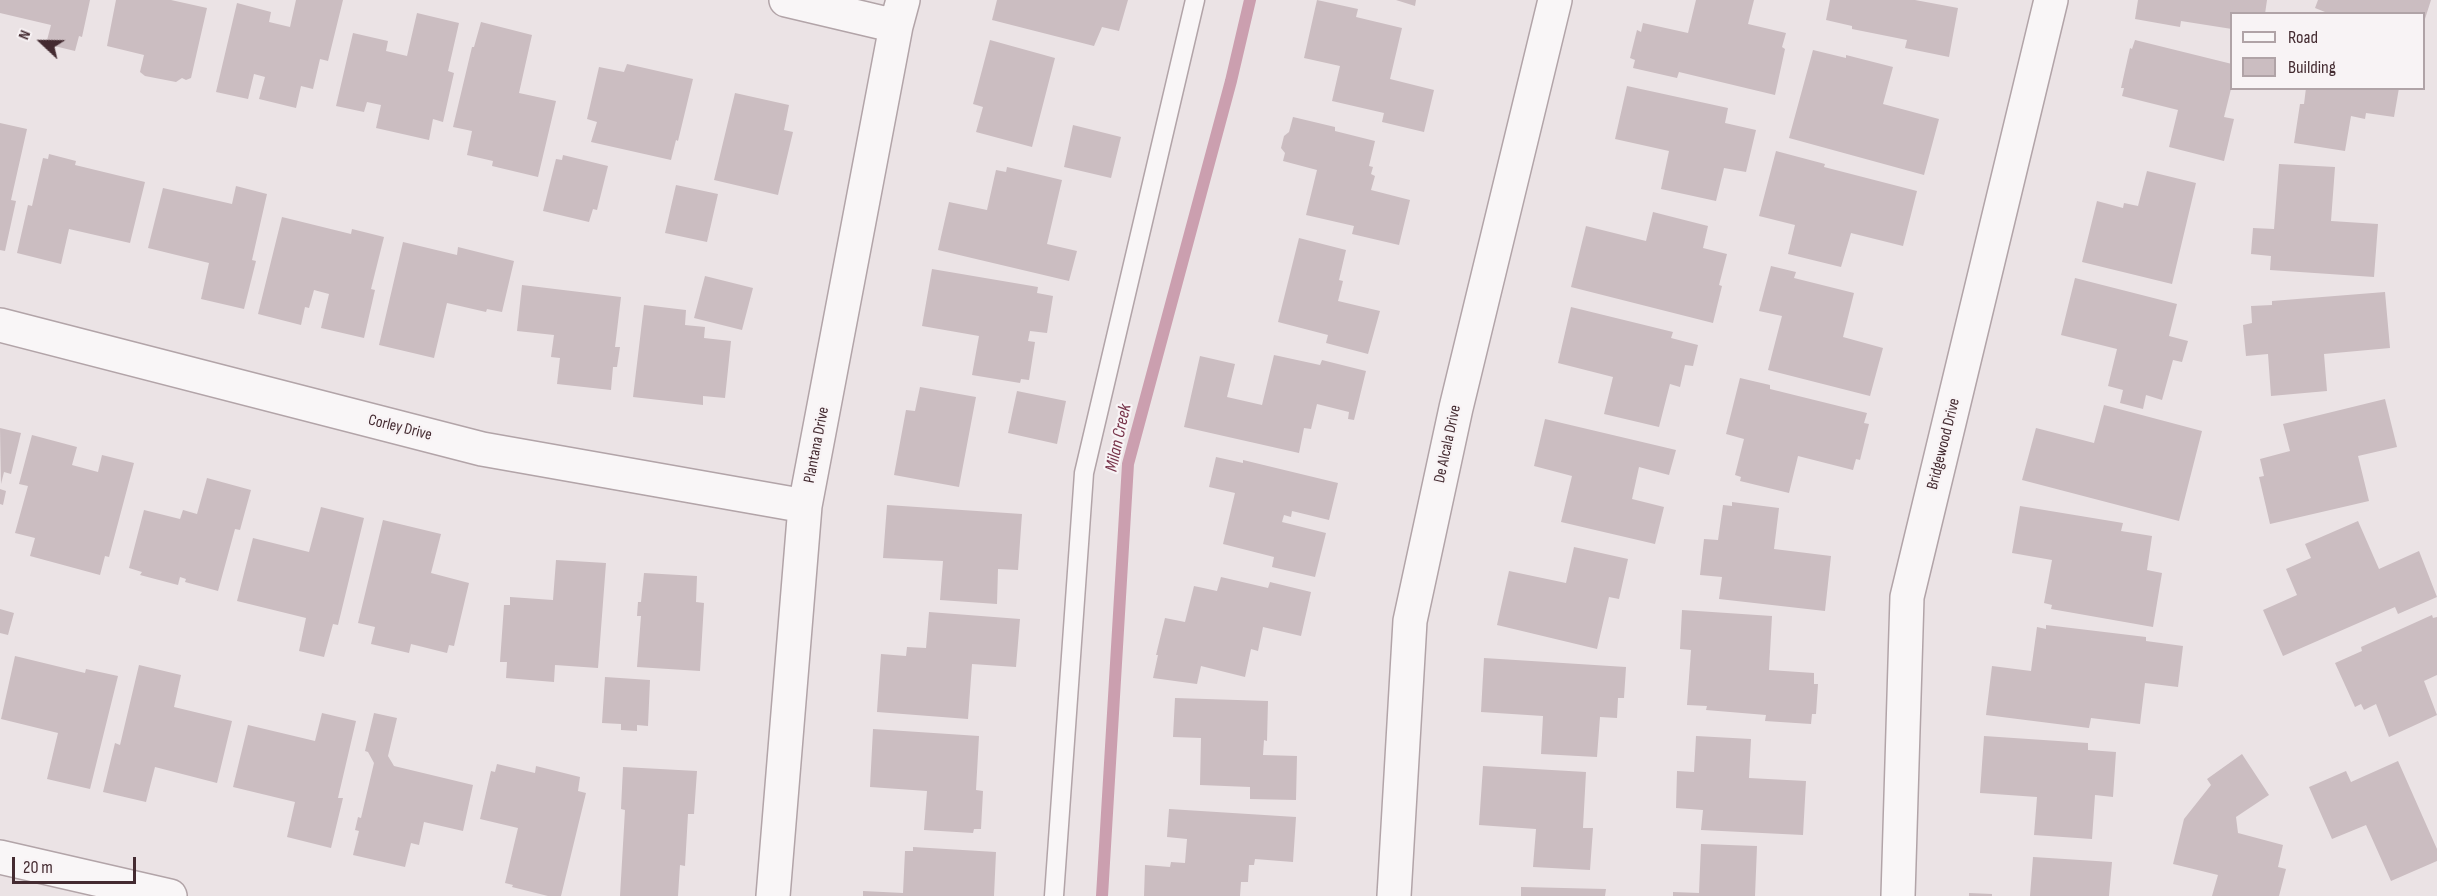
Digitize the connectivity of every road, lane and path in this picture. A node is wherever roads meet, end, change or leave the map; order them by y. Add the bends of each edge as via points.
1 (786, 0) edge
2 (1194, 0) edge
3 (1555, 0) edge
4 (2052, 0) edge
5 (899, 13) edge
6 (0, 325) edge
7 (805, 506) junction
8 (0, 857) edge
9 (170, 896) edge
10 (773, 896) edge
11 (1054, 896) edge
12 (1394, 896) edge
13 (1898, 896) edge

1 - 5 street
2 - 11 lane via 1084,474
3 - 12 street, De Alcala Drive via 1456,408 1410,621
4 - 13 street, Bridgewood Drive via 1907,597
5 - 7 street, Plantana Drive
6 - 7 street, Corley Drive via 482,449
7 - 10 street, Plantana Drive
8 - 9 street

